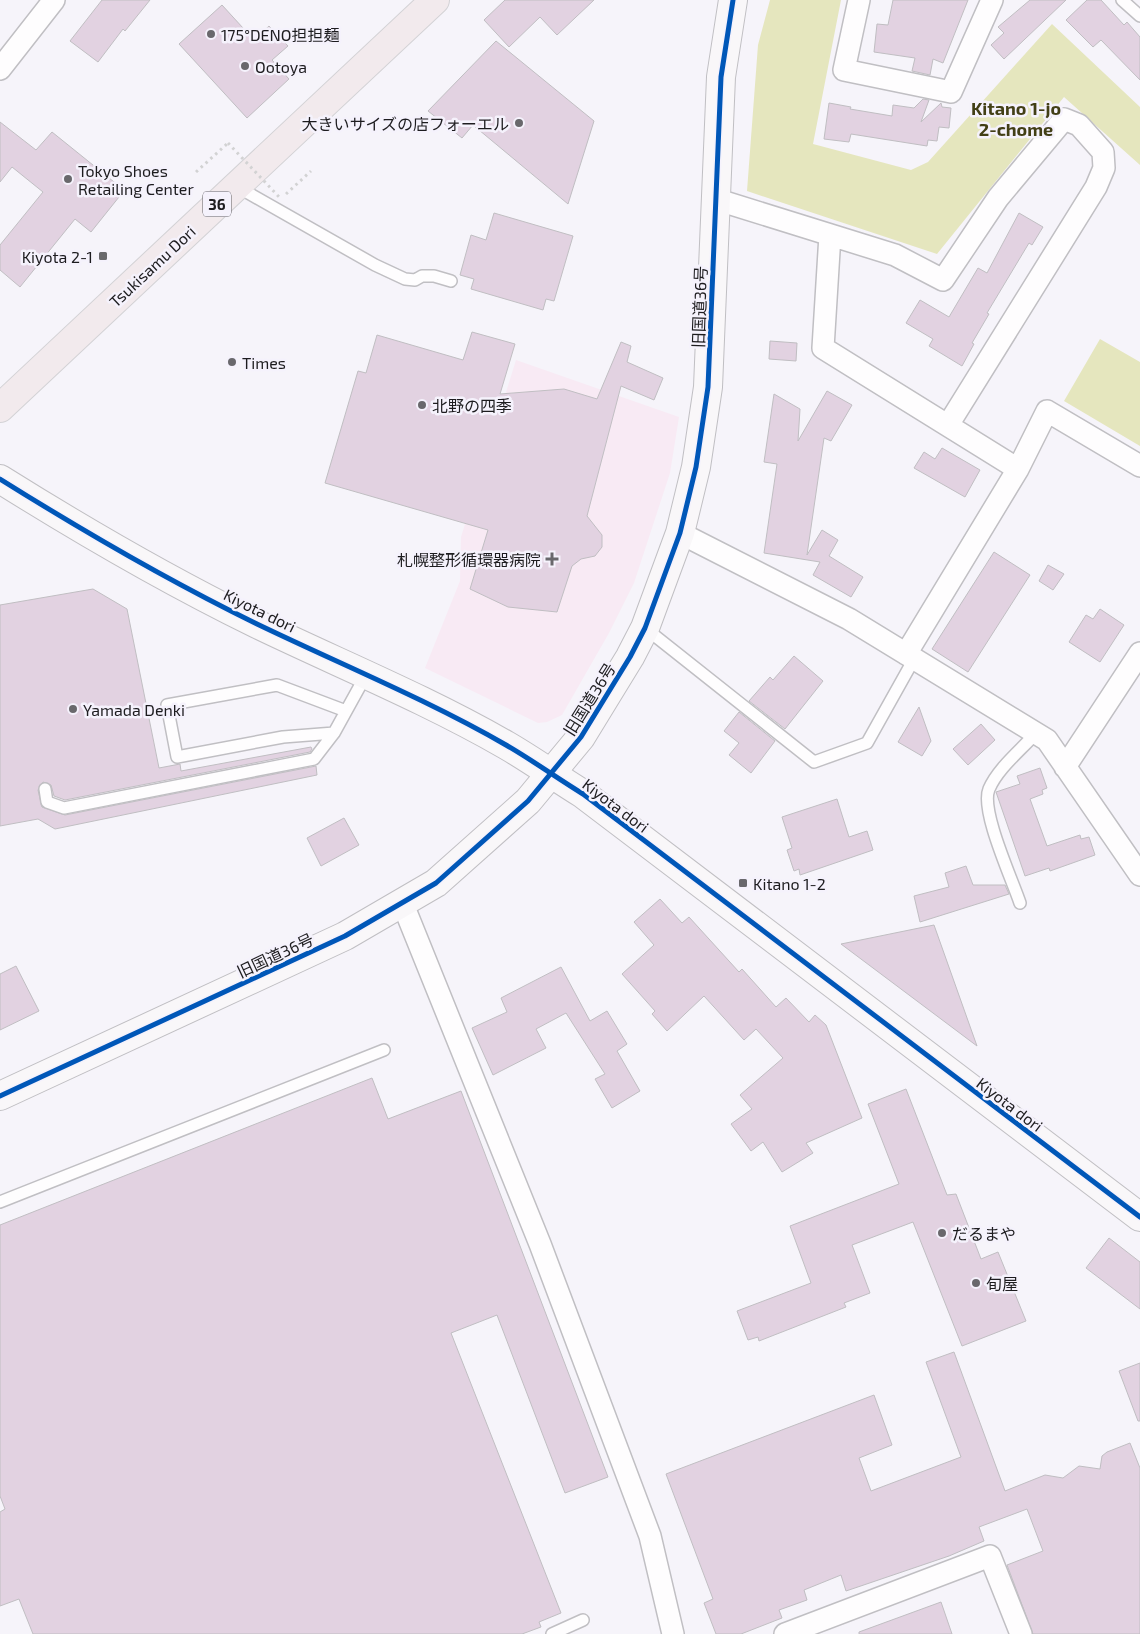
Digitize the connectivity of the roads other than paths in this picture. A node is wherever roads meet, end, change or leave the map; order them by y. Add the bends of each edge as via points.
1 (54, 0) edge
2 (435, 0) edge
3 (733, 0) edge
4 (859, 0) edge
5 (992, 0) edge
6 (1122, 0) edge
7 (1140, 16) edge
8 (3, 58) edge
9 (236, 186) junction
10 (715, 199) junction
11 (830, 235) junction
12 (451, 281) dead end
13 (0, 408) edge
14 (948, 425) junction
15 (1140, 466) edge
16 (1018, 468) junction
17 (0, 479) edge
18 (680, 533) junction
19 (645, 628) junction
20 (1140, 653) edge
21 (910, 656) junction
22 (366, 675) junction
23 (346, 711) junction
24 (334, 732) junction
25 (1036, 733) junction
26 (1065, 767) junction
27 (552, 774) junction
28 (44, 789) dead end
29 (1140, 875) edge
30 (402, 902) junction
31 (1020, 903) dead end
32 (384, 1050) dead end
33 (0, 1096) edge
34 (0, 1202) edge
35 (1140, 1217) edge
36 (583, 1620) dead end
37 (552, 1634) edge
38 (673, 1634) edge
39 (785, 1634) edge
40 (1021, 1634) edge

1 - 8 street
2 - 9 highway, Tsukisamu Dori / 36
3 - 10 street, 旧国道36号 via 720,77
4 - 5 street via 844,70 951,92
6 - 7 lane
9 - 12 lane via 375,265 405,278 415,280 434,276
9 - 13 highway, Tsukisamu Dori / 36
10 - 11 street
10 - 18 street, 旧国道36号 via 708,387 696,467
11 - 14 street via 823,348
11 - 14 street via 895,255 943,280 998,198 1064,119 1079,125 1103,152 1104,168 1096,187
14 - 16 street
15 - 16 street via 1048,411
16 - 21 street
17 - 22 street, Kiyota dori via 88,534 256,624
18 - 19 street, 旧国道36号
18 - 21 street via 849,619
19 - 21 lane via 814,762 867,743
19 - 27 street, 旧国道36号 via 586,730
20 - 26 street
21 - 25 street
22 - 23 lane
22 - 27 street, Kiyota dori via 506,745
23 - 24 lane
23 - 24 lane via 277,685 166,705 176,757 283,737
24 - 28 lane via 314,760 64,808 47,802
25 - 26 street via 1047,740
25 - 31 lane via 995,779 986,796 987,812
26 - 29 street
27 - 30 street, 旧国道36号 via 528,801 436,883
27 - 35 street, Kiyota dori via 583,794
30 - 33 street, 旧国道36号 via 345,936
30 - 38 street via 540,1244 650,1536
32 - 34 lane
36 - 37 lane
39 - 40 street via 990,1556

